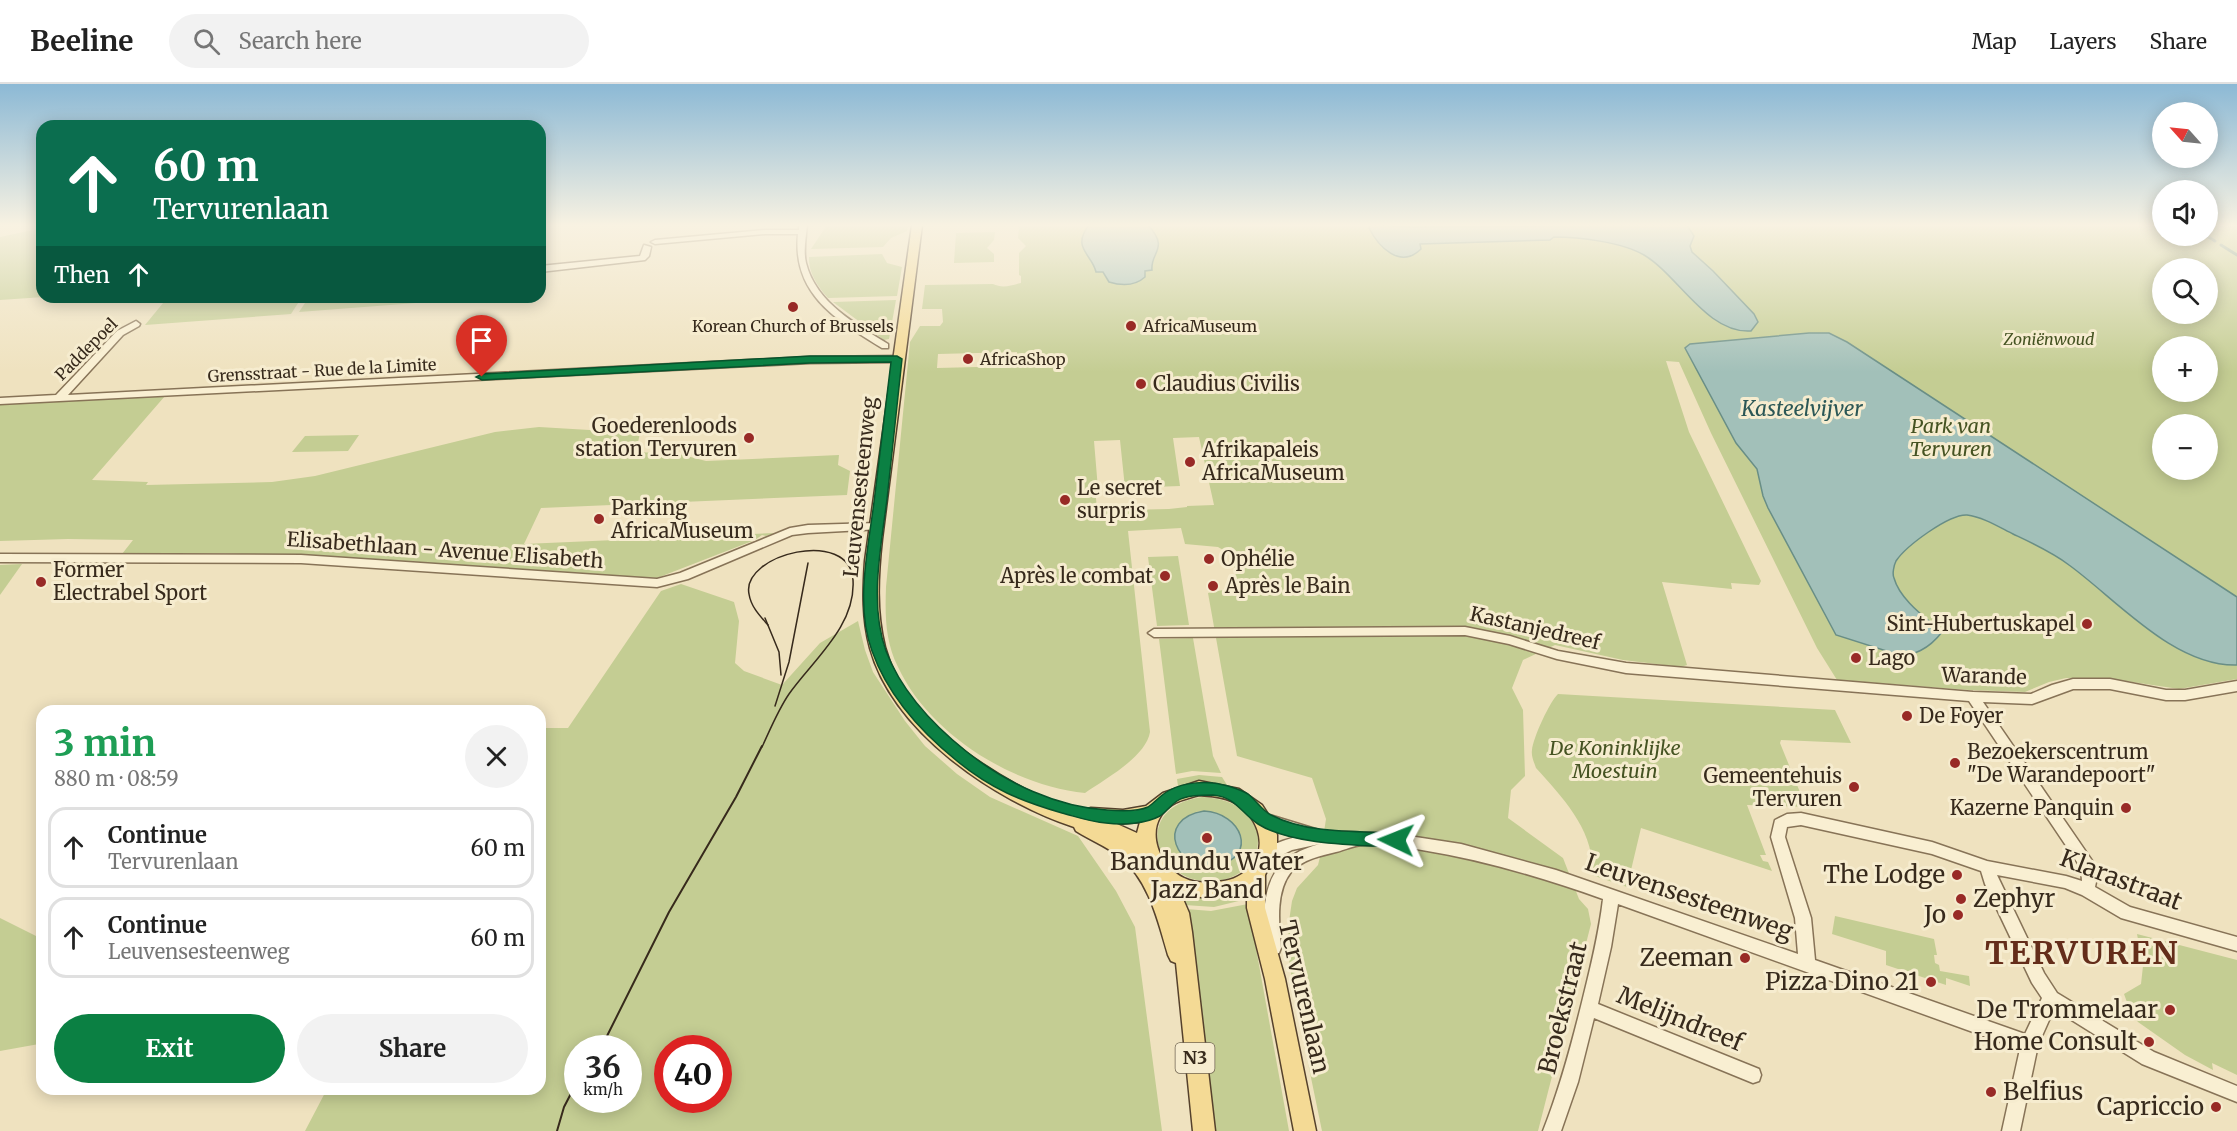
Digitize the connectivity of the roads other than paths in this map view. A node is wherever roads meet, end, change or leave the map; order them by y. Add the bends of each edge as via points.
1 (807, 274) edge
2 (910, 274) edge
3 (136, 324) dead end
4 (885, 346) dead end
5 (897, 359) junction
6 (59, 398) junction
7 (0, 401) edge
8 (877, 527) junction
9 (0, 558) edge
10 (1154, 633) dead end
11 (2237, 686) edge
12 (1835, 687) joint
13 (1973, 697) junction
14 (1025, 796) junction
15 (1154, 811) junction
16 (1066, 817) junction
17 (1263, 819) junction
18 (1323, 837) junction
19 (1360, 839) junction
20 (1145, 847) junction
21 (1268, 856) junction
22 (1987, 867) junction
23 (1163, 874) junction
24 (1256, 874) junction
25 (2087, 890) junction
26 (1611, 895) junction
27 (2237, 944) edge
28 (1807, 964) junction
29 (1275, 979) junction
30 (1187, 985) junction
31 (2051, 998) junction
32 (1589, 1008) junction
33 (2028, 1044) junction
34 (1753, 1076) dead end
35 (2237, 1094) edge
36 (1204, 1131) edge
37 (1305, 1131) edge
38 (1552, 1131) edge
39 (2011, 1131) edge

1 - 4 street via 813,289 836,313
2 - 5 main road, Leuvensesteenweg / N3
3 - 6 street, Paddepoel via 120,333
5 - 6 street, Grensstraat - Rue de la Limite via 794,360
5 - 8 main road, Leuvensesteenweg / N3
6 - 7 street, Grensstraat - Rue de la Limite
8 - 9 street, Elisabethlaan - Avenue Elisabeth via 790,532 684,576 657,583 312,559
8 - 14 main road, Leuvensesteenweg / N3 via 871,599 873,625 879,651 896,685 922,722 952,750 984,774
10 - 12 street, Kastanjedreef via 1465,631 1626,668
11 - 13 street, Warande via 2166,695 2110,684 2073,684 2032,699
12 - 13 street, Warande
13 - 25 street via 2088,866
14 - 15 main road, Leuvensesteenweg / N3 via 1108,817
14 - 16 main road, Leuvensesteenweg / N3
15 - 17 main road, N3 via 1185,791 1214,789 1242,798
15 - 20 main road via 1146,829
16 - 20 main road, Leuvensesteenweg / N3 via 1123,833
16 - 30 main road, N3 via 1129,854 1145,873 1162,906
17 - 18 street, Leuvensesteenweg
17 - 21 main road via 1270,844
18 - 19 street, Leuvensesteenweg
18 - 21 street, Leuvensesteenweg via 1289,845
19 - 26 street, Leuvensesteenweg via 1461,850
19 - 29 street via 1306,854 1281,875 1272,901
20 - 23 main road, N3
21 - 24 main road, N3
22 - 25 street, Klarastraat via 2059,880
22 - 28 street, Klarastraat via 1907,842 1786,819 1780,824 1778,837 1803,918
22 - 31 street
23 - 24 main road, N3 via 1193,889 1211,891 1244,883
23 - 30 main road, N3 via 1179,913
24 - 29 main road, Tervurenlaan via 1256,908
25 - 27 street, Klarastraat via 2126,913
26 - 28 street, Leuvensesteenweg
26 - 32 street, Broekstraat via 1609,922
28 - 33 street, Leuvensesteenweg
29 - 37 main road, Tervurenlaan
30 - 36 main road, N3
31 - 33 street via 2038,1017
31 - 35 street via 2148,1058
32 - 34 street, Melijndreef
32 - 38 street, Broekstraat via 1572,1078
33 - 39 street

